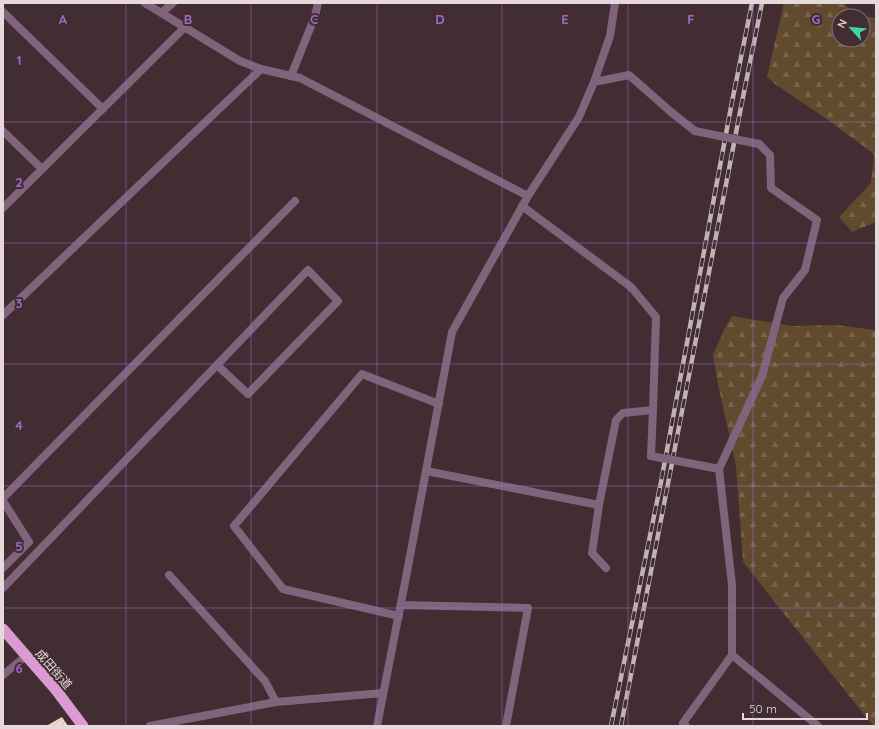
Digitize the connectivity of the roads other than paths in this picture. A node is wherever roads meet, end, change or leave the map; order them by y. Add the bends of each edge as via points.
1 (145, 3) edge
2 (173, 3) edge
3 (318, 3) edge
4 (615, 3) edge
5 (3, 12) edge
6 (161, 13) junction
7 (185, 27) junction
8 (261, 69) junction
9 (291, 76) junction
10 (594, 82) junction
11 (103, 109) junction
12 (3, 131) edge
13 (42, 169) junction
14 (528, 196) junction
15 (295, 200) dead end
16 (522, 206) junction
17 (3, 208) edge
18 (3, 315) edge
19 (217, 365) junction
20 (439, 404) junction
21 (653, 410) junction
22 (719, 469) junction
23 (426, 471) junction
24 (3, 498) edge
25 (3, 501) edge
26 (599, 505) junction
27 (3, 568) edge
28 (606, 568) dead end
29 (169, 575) dead end
30 (3, 588) edge
31 (400, 605) junction
32 (398, 616) junction
33 (3, 629) edge
34 (732, 655) junction
35 (26, 656) junction
36 (3, 675) edge
37 (383, 693) junction
38 (276, 702) junction
39 (83, 726) edge
40 (150, 726) edge
41 (377, 726) edge
42 (506, 726) edge
43 (686, 726) edge
44 (818, 726) edge

1 - 6 street
2 - 6 street
3 - 9 street
4 - 10 street via 610,36
5 - 11 street
6 - 7 street
7 - 8 street via 240,61
7 - 11 street
8 - 9 street
8 - 18 street
9 - 14 street via 300,78
10 - 14 street via 579,117
10 - 22 street, bridge via 629,76 695,131 759,144 770,155 771,188 817,220 805,270 783,298 762,376
11 - 13 street
12 - 13 street
13 - 17 street
14 - 16 street
15 - 24 street
16 - 20 street via 452,332
16 - 21 street via 631,286 656,316
19 - 19 street via 248,394 338,302 308,270
19 - 30 street
20 - 23 street
20 - 32 street via 362,374 234,526 283,589
21 - 22 street, bridge via 651,456
21 - 26 street via 623,413 616,420
22 - 34 street via 732,585
23 - 26 street
23 - 31 street
25 - 27 street via 29,542
26 - 28 street via 592,553
29 - 38 street via 265,681
31 - 32 street
31 - 42 street via 528,608
32 - 37 street
33 - 35 highway, 成田街道
34 - 43 street via 683,723
34 - 44 street
35 - 36 street
35 - 39 highway, 成田街道
37 - 38 street
37 - 41 street
38 - 40 street

